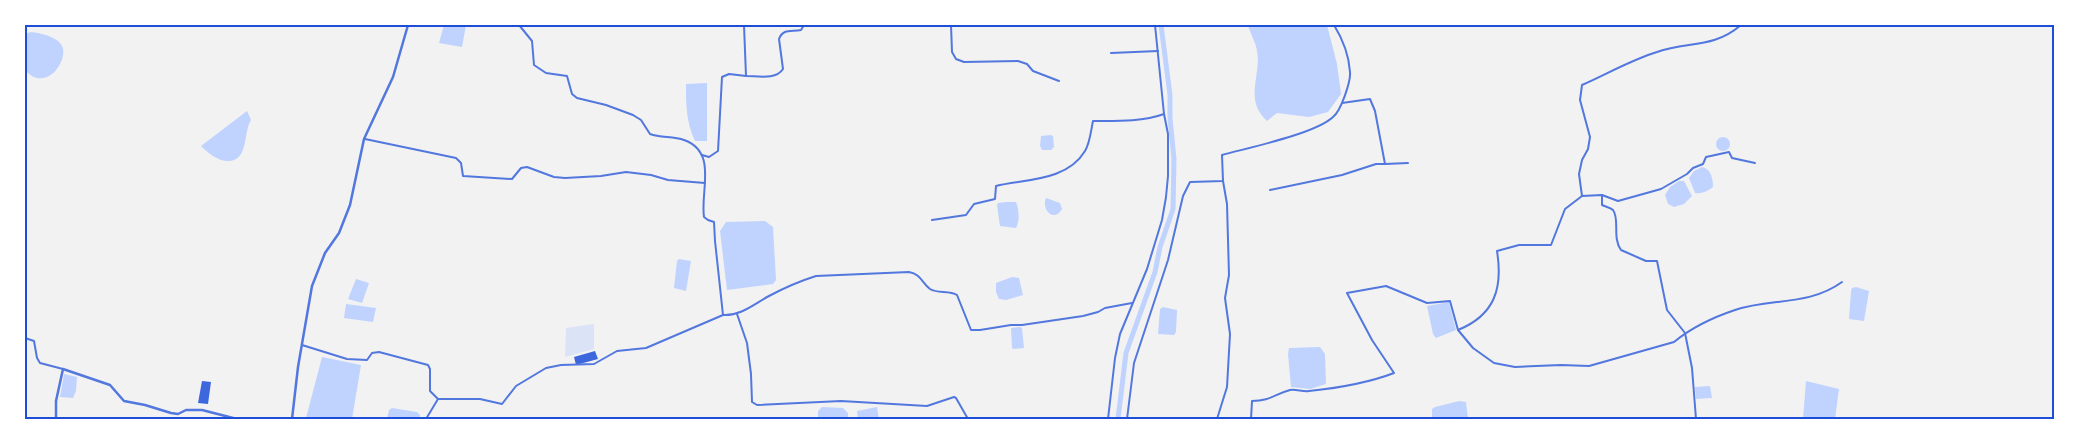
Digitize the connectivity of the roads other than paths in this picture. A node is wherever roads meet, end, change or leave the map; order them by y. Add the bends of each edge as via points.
1 (408, 25) edge
2 (519, 25) edge
3 (744, 25) edge
4 (804, 25) edge
5 (951, 25) edge
6 (1155, 25) edge
7 (1334, 25) edge
8 (1741, 25) edge
9 (1158, 51) junction
10 (1111, 53) dead end
11 (746, 76) junction
12 (1059, 81) dead end
13 (1342, 103) junction
14 (1164, 114) junction
15 (364, 139) junction
16 (702, 154) junction
17 (1408, 163) dead end
18 (1755, 163) dead end
19 (1385, 164) junction
20 (1223, 181) junction
21 (705, 183) junction
22 (1270, 190) dead end
23 (1602, 195) junction
24 (1582, 196) junction
25 (932, 220) dead end
26 (1842, 282) dead end
27 (1132, 303) junction
28 (737, 314) junction
29 (724, 315) junction
30 (1458, 330) junction
31 (1684, 333) junction
32 (25, 338) edge
33 (302, 345) junction
34 (63, 369) junction
35 (438, 399) junction
36 (56, 419) edge
37 (237, 419) edge
38 (292, 419) edge
39 (426, 419) edge
40 (968, 419) edge
41 (1108, 419) edge
42 (1127, 419) edge
43 (1216, 419) edge
44 (1251, 419) edge
45 (1696, 419) edge

1 - 15 street via 393,77
2 - 16 street via 532,42 534,65 546,73 567,76 572,94 577,98 619,109 641,120 647,132 682,139 695,145
3 - 11 street
4 - 11 street via 801,30 785,31 779,39 782,72 773,76
5 - 12 street via 952,52 956,59 964,62 1018,61
6 - 9 street
7 - 13 street via 1343,44 1350,73
8 - 24 street via 1726,36 1698,45 1658,51 1582,86 1580,100 1590,137 1580,174
9 - 10 street
9 - 14 street
11 - 16 street via 729,74 722,77 718,151 708,157
13 - 19 street via 1370,99
13 - 20 street via 1327,122 1285,138 1222,155
14 - 25 street via 1119,122 1093,121 1085,151 1067,170 1050,177 996,186 995,199 974,204 966,215
14 - 27 street via 1168,134 1166,197 1147,269
15 - 21 street via 456,158 462,163 463,176 512,179 521,168 527,167 565,178 626,172
15 - 33 street via 350,205 312,286
16 - 21 street
17 - 19 street
18 - 23 street via 1732,158 1729,152 1706,157 1703,164 1661,189 1618,201
19 - 22 street
20 - 42 street via 1190,182 1183,196 1168,260 1134,363
20 - 43 street via 1227,204 1229,275 1225,298 1230,334 1227,387
21 - 29 street via 703,212 704,217 716,224
23 - 24 street
23 - 31 street via 1602,205 1611,208 1614,214 1621,250 1646,261 1658,261 1667,310
24 - 30 street via 1565,209 1551,245 1519,245 1498,251 1499,283 1490,307 1474,324
26 - 31 street via 1828,292 1735,310
27 - 28 street via 1083,316 970,330 957,295 929,288 916,273 909,272 816,276 801,280
27 - 41 street via 1114,358
28 - 29 street
28 - 40 street via 747,343 752,402 757,405 841,401 927,406 954,397
29 - 35 street via 646,348 610,353 594,364 546,368 516,386 502,404
30 - 31 street via 1494,363 1515,367 1589,366 1674,342
30 - 44 street via 1450,300 1427,303 1386,286 1347,293 1394,373 1369,381 1308,391 1290,390 1266,401 1252,401
31 - 45 street via 1692,368
32 - 34 street via 34,341 40,363
33 - 35 street via 354,361 367,360 372,353 379,352 428,365 430,390
33 - 38 street
34 - 36 street
34 - 37 street via 110,385 124,401 171,413 202,410
35 - 39 street

